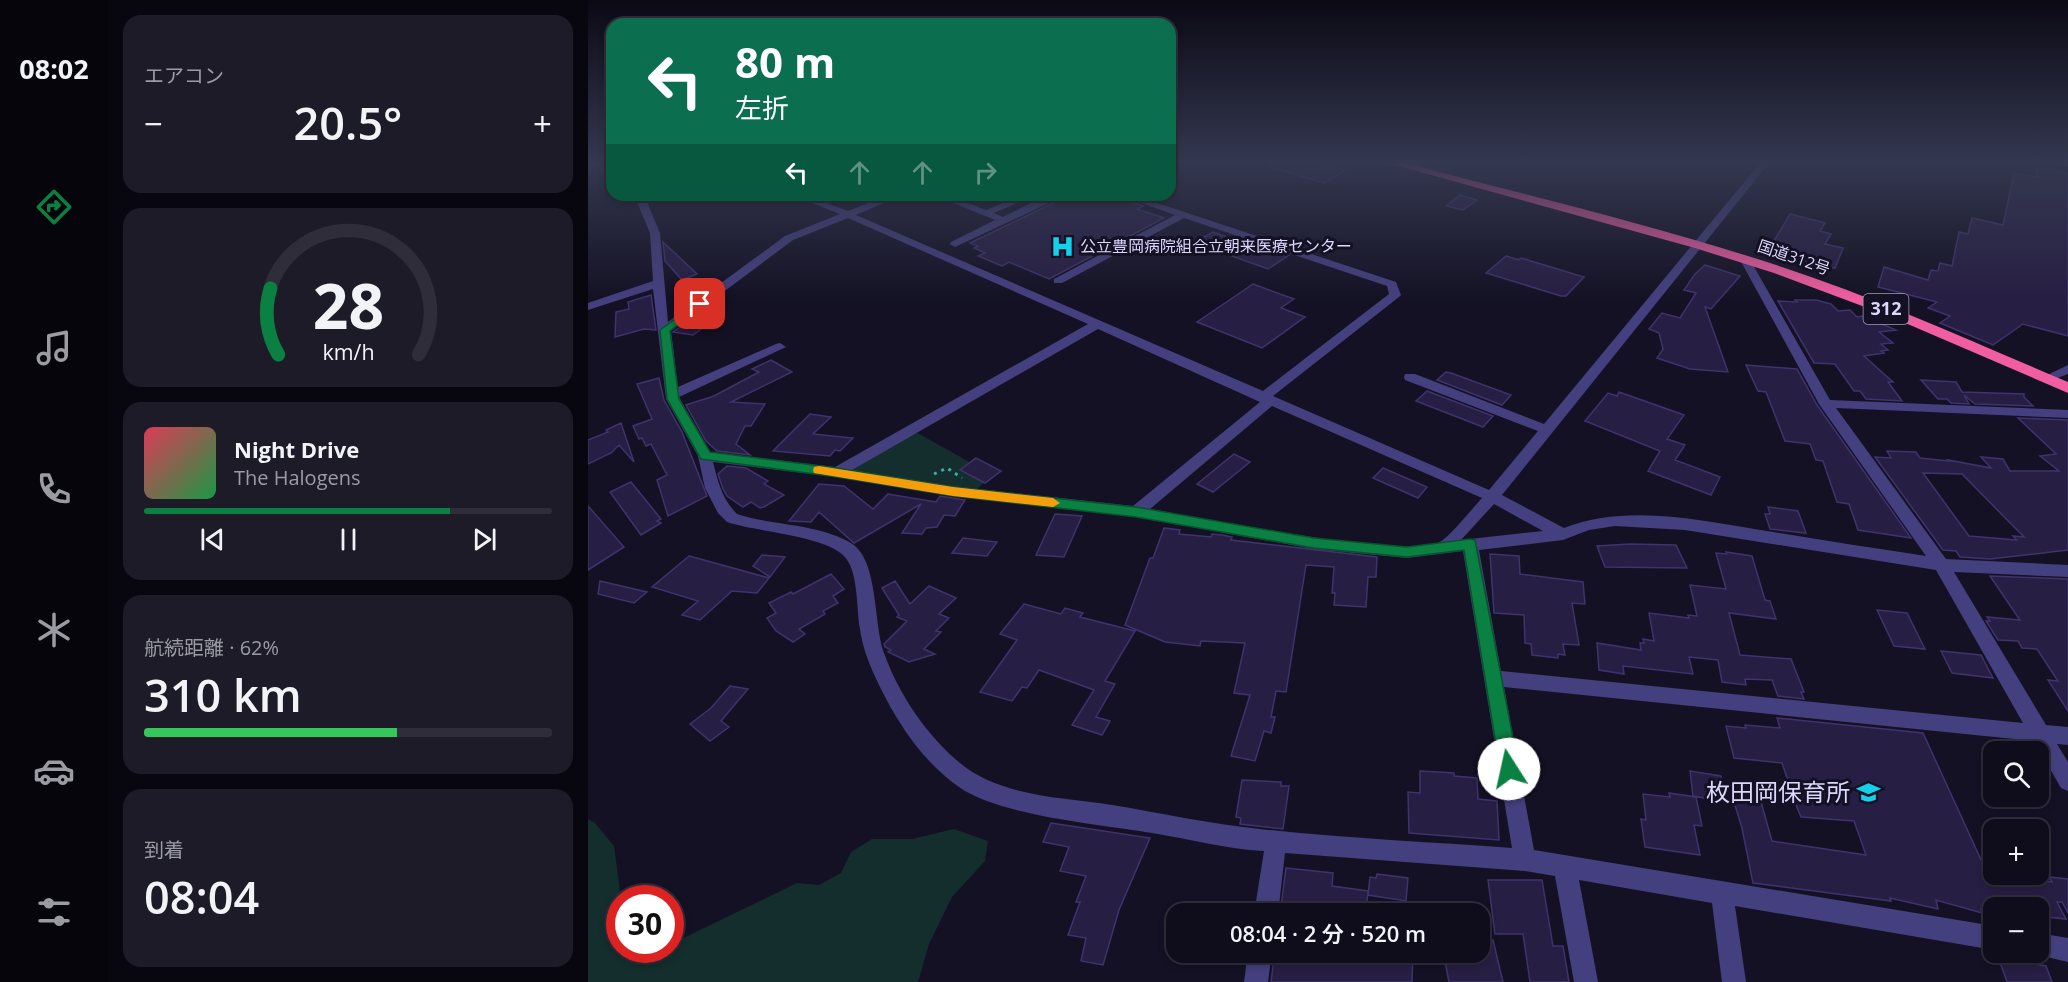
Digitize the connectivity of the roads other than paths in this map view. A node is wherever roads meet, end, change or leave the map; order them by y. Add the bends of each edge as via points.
1 (645, 209) edge
2 (833, 209) edge
3 (861, 209) edge
4 (975, 209) edge
5 (996, 209) edge
6 (1028, 209) edge
7 (1165, 209) edge
8 (1564, 209) edge
9 (1728, 209) edge
10 (986, 213) junction
11 (847, 214) junction
12 (1183, 215) junction
13 (1003, 220) junction
14 (955, 244) dead end
15 (1699, 245) junction
16 (1744, 258) junction
17 (1058, 281) dead end
18 (659, 283) junction
19 (588, 307) edge
20 (1096, 324) junction
21 (665, 330) junction
22 (780, 347) dead end
23 (2068, 369) edge
24 (1410, 377) dead end
25 (2048, 378) junction
26 (2068, 388) edge
27 (672, 395) junction
28 (1265, 399) junction
29 (1826, 404) junction
30 (2068, 414) edge
31 (1546, 430) junction
32 (705, 456) junction
33 (837, 472) junction
34 (1492, 497) junction
35 (1136, 512) junction
36 (1563, 534) junction
37 (1470, 544) junction
38 (1444, 548) junction
39 (1941, 565) junction
40 (2068, 571) edge
41 (1494, 678) junction
42 (2042, 733) junction
43 (2068, 736) edge
44 (2068, 781) edge
45 (1276, 841) junction
46 (1525, 860) junction
47 (1565, 867) junction
48 (1722, 893) junction
49 (1268, 903) edge
50 (1983, 936) edge
51 (2049, 947) edge
52 (2068, 950) edge
53 (1259, 963) edge
54 (1256, 982) edge
55 (1586, 982) edge
56 (1734, 982) edge

1 - 18 street via 655,233
2 - 11 street
3 - 11 street
4 - 10 street
5 - 10 street
6 - 13 street
7 - 12 street
8 - 15 highway, 国道312号 / 312
9 - 15 street
10 - 13 street
11 - 20 street
11 - 21 street via 789,238
12 - 17 street
12 - 28 street via 1392,284 1395,294
13 - 14 street
15 - 16 highway, 国道312号 / 312
15 - 31 street
16 - 25 highway, 国道312号 / 312 via 1894,313
16 - 29 street
18 - 19 street
18 - 21 street
20 - 28 street
20 - 33 street
21 - 27 street
22 - 27 street
23 - 25 street
24 - 31 street
25 - 26 highway, 国道312号 / 312
27 - 32 street
28 - 34 street
28 - 35 street
29 - 30 street
29 - 39 street
31 - 34 street
32 - 33 street
32 - 45 street via 712,488 732,518 828,540 851,551 860,572 869,634 880,669 893,694 943,763 969,782 1027,802
33 - 35 street via 953,491
34 - 36 street
34 - 38 street
35 - 38 street via 1314,543 1407,552
36 - 37 street
36 - 39 street via 1615,520 1684,524
37 - 38 street
37 - 41 street
39 - 40 street
39 - 42 street
41 - 42 street
41 - 46 street
42 - 43 street
42 - 44 street
45 - 46 street
45 - 49 street
46 - 47 street
47 - 48 street
47 - 55 street
48 - 50 street
48 - 56 street
51 - 52 street
53 - 54 street

